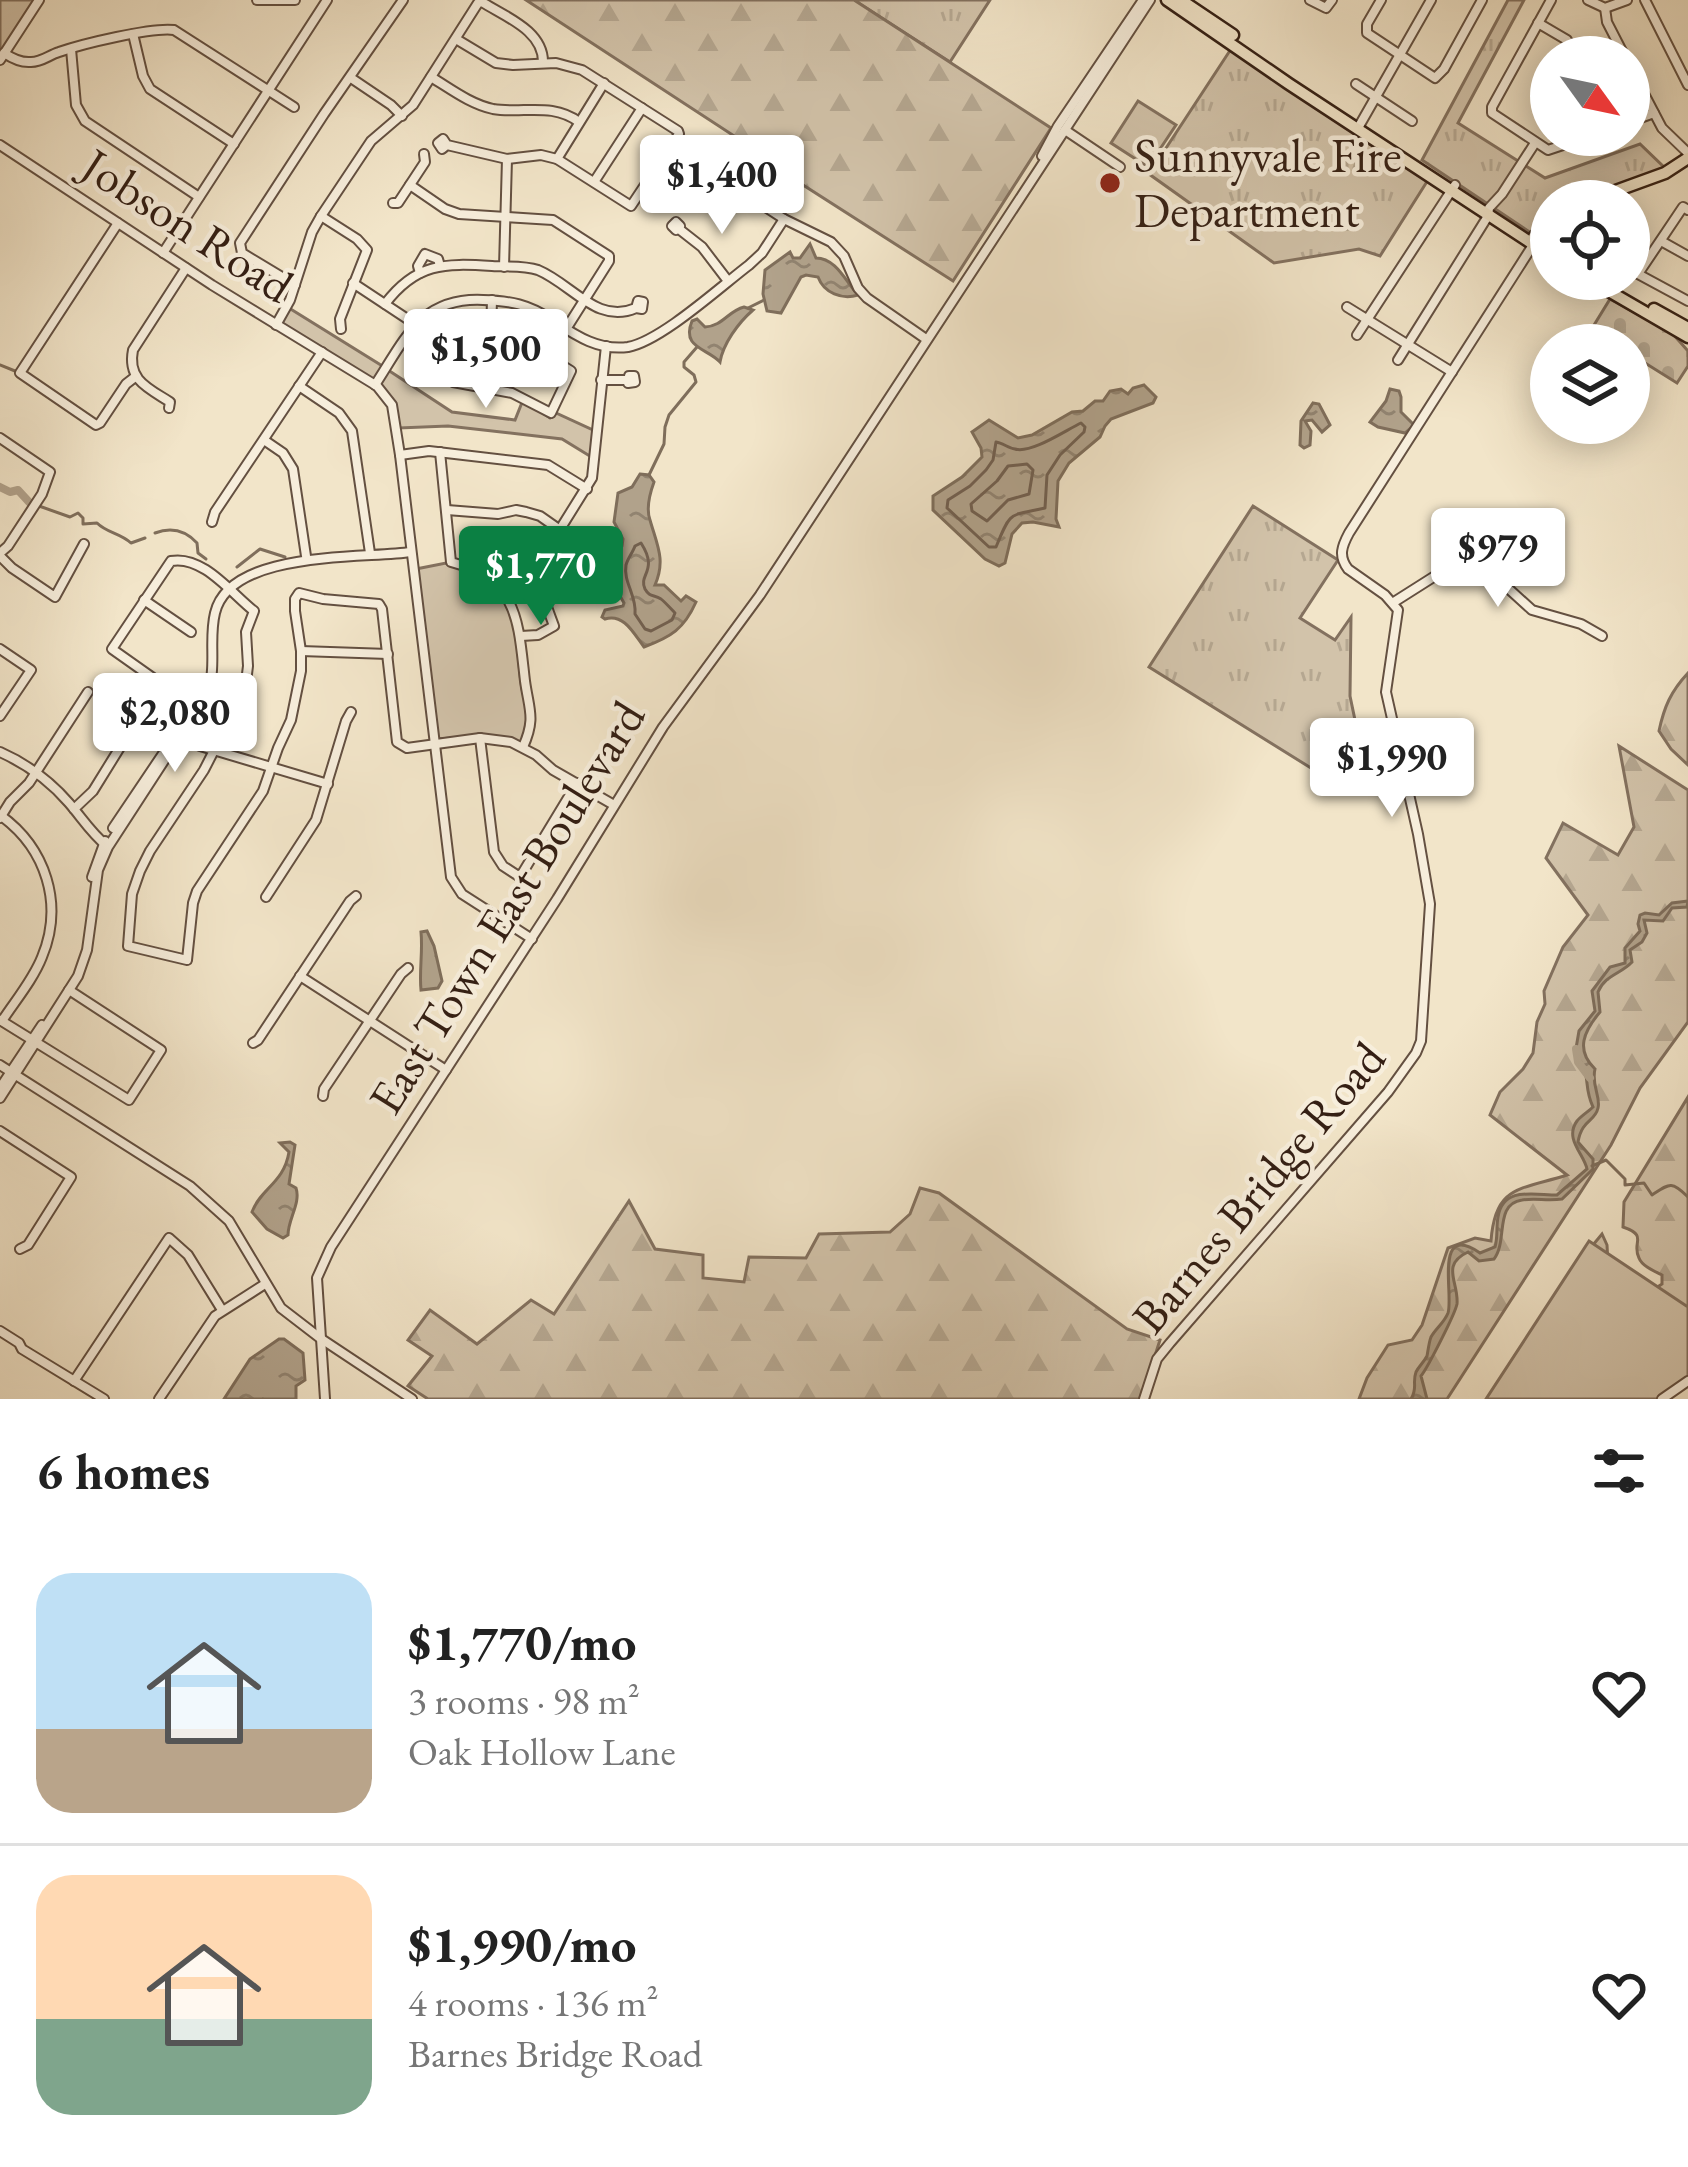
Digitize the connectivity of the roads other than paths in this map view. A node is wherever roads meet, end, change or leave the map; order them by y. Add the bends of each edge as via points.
1 (39, 0) edge
2 (257, 0) edge
3 (295, 0) edge
4 (403, 0) edge
5 (1146, 0) edge
6 (1167, 0) edge
7 (1181, 0) edge
8 (1310, 0) edge
9 (1381, 0) edge
10 (1431, 0) edge
11 (1482, 0) edge
12 (1551, 0) edge
13 (1588, 0) edge
14 (1627, 0) edge
15 (1645, 0) edge
16 (324, 1) edge
17 (482, 2) edge
18 (1330, 3) edge
19 (1605, 8) junction
20 (1207, 21) junction
21 (1538, 23) junction
22 (133, 34) junction
23 (1531, 36) edge
24 (1560, 36) edge
25 (1614, 36) edge
26 (1530, 38) edge
27 (456, 39) junction
28 (71, 49) junction
29 (2, 56) edge
30 (1400, 56) junction
31 (543, 63) junction
32 (431, 77) junction
33 (351, 78) junction
34 (604, 83) junction
35 (1356, 84) dead end
36 (1688, 85) edge
37 (269, 90) junction
38 (1374, 97) junction
39 (1650, 105) edge
40 (294, 107) dead end
41 (642, 108) junction
42 (1654, 113) junction
43 (1650, 114) edge
44 (402, 116) junction
45 (1412, 121) dead end
46 (579, 122) junction
47 (1358, 122) junction
48 (1062, 129) junction
49 (1530, 140) edge
50 (234, 144) junction
51 (0, 145) edge
52 (447, 146) dead end
53 (1530, 151) edge
54 (667, 153) junction
55 (424, 154) dead end
56 (507, 159) junction
57 (556, 159) junction
58 (1688, 159) edge
59 (1120, 167) dead end
60 (594, 182) junction
61 (1650, 182) edge
62 (410, 185) junction
63 (1453, 188) junction
64 (199, 197) junction
65 (393, 203) dead end
66 (1686, 208) edge
67 (1491, 212) junction
68 (321, 216) junction
69 (506, 216) junction
70 (784, 218) junction
71 (118, 223) junction
72 (680, 229) dead end
73 (1530, 238) edge
74 (1661, 242) junction
75 (1530, 249) edge
76 (163, 253) junction
77 (1688, 256) edge
78 (504, 267) junction
79 (187, 268) junction
80 (728, 281) junction
81 (353, 283) junction
82 (295, 285) junction
83 (584, 299) junction
84 (492, 300) junction
85 (1630, 300) edge
86 (1688, 301) edge
87 (385, 304) junction
88 (1347, 307) dead end
89 (636, 308) dead end
90 (1367, 320) junction
91 (415, 324) junction
92 (276, 325) junction
93 (566, 328) junction
94 (340, 329) dead end
95 (1688, 333) edge
96 (491, 334) junction
97 (1357, 335) dead end
98 (926, 339) junction
99 (1408, 345) junction
100 (606, 346) junction
101 (322, 352) junction
102 (1398, 360) dead end
103 (1452, 372) junction
104 (135, 377) junction
105 (602, 380) junction
106 (627, 380) dead end
107 (375, 385) junction
108 (299, 386) junction
109 (169, 408) dead end
110 (0, 439) edge
111 (263, 440) junction
112 (440, 452) junction
113 (400, 454) junction
114 (586, 489) junction
115 (448, 510) junction
116 (212, 522) dead end
117 (560, 530) junction
118 (84, 544) dead end
119 (411, 550) junction
120 (370, 553) junction
121 (0, 554) edge
122 (306, 556) junction
123 (226, 589) junction
124 (567, 590) dead end
125 (544, 599) junction
126 (144, 600) junction
127 (1394, 602) junction
128 (191, 632) dead end
129 (521, 636) junction
130 (1602, 636) dead end
131 (0, 649) edge
132 (301, 651) junction
133 (388, 654) junction
134 (88, 692) dead end
135 (194, 707) junction
136 (351, 712) dead end
137 (0, 716) edge
138 (179, 734) junction
139 (128, 736) dead end
140 (479, 738) junction
141 (435, 743) junction
142 (523, 747) junction
143 (214, 750) junction
144 (0, 752) edge
145 (272, 768) junction
146 (36, 772) junction
147 (578, 783) junction
148 (328, 784) junction
149 (614, 805) junction
150 (74, 809) junction
151 (0, 816) edge
152 (106, 845) junction
153 (356, 896) dead end
154 (266, 897) dead end
155 (532, 939) junction
156 (408, 968) dead end
157 (302, 975) junction
158 (68, 989) junction
159 (369, 1020) junction
160 (1, 1021) edge
161 (35, 1041) junction
162 (253, 1043) dead end
163 (0, 1065) edge
164 (446, 1070) junction
165 (13, 1074) junction
166 (0, 1088) edge
167 (323, 1096) dead end
168 (0, 1098) edge
169 (0, 1131) edge
170 (20, 1250) dead end
171 (265, 1284) junction
172 (222, 1310) junction
173 (319, 1318) junction
174 (308, 1329) junction
175 (0, 1330) edge
176 (320, 1338) junction
177 (74, 1381) junction
178 (1688, 1381) edge
179 (104, 1399) edge
180 (158, 1399) edge
181 (325, 1399) edge
182 (412, 1399) edge
183 (1144, 1399) edge
184 (1662, 1399) edge

1 - 29 street
2 - 3 street
4 - 33 street
5 - 48 street, East Town East Boulevard
6 - 20 main road
7 - 20 main road
8 - 18 street
9 - 30 street via 1367,33
10 - 30 street
11 - 30 street via 1435,78
12 - 21 street
13 - 19 street
14 - 19 street
15 - 36 street
16 - 37 street
17 - 27 street
17 - 31 street via 536,37
19 - 25 street
20 - 47 main road
21 - 23 street
21 - 24 street
22 - 28 street
22 - 37 street via 174,30
22 - 50 street via 150,88
26 - 49 street via 1492,107 1493,116
27 - 31 street via 496,63
27 - 32 street
28 - 29 street via 32,62
28 - 64 street via 85,121
30 - 38 street
31 - 34 street
32 - 44 street
32 - 46 street via 481,105 554,110
33 - 44 street
33 - 82 street via 239,246
34 - 41 street
34 - 46 street
35 - 38 street
37 - 40 street
37 - 50 street
38 - 45 street
38 - 47 street
39 - 42 street
41 - 54 street via 678,131
41 - 60 street
42 - 43 street
42 - 58 street
44 - 68 street via 371,141
46 - 57 street
47 - 63 main road
48 - 59 street
48 - 98 street, East Town East Boulevard
50 - 64 street
51 - 71 street, Jobson Road
52 - 56 street
53 - 67 street
54 - 60 street via 632,206
54 - 70 street
55 - 62 street
56 - 57 street
56 - 69 street
57 - 60 street
58 - 61 main road
62 - 65 street
62 - 69 street via 459,214
63 - 67 main road
63 - 90 street
64 - 76 street
66 - 74 street
67 - 73 main road
67 - 99 street
68 - 81 street via 367,250
68 - 82 street
69 - 78 street
69 - 83 street via 553,220 610,258
70 - 80 street via 762,254
70 - 98 street via 831,242 867,298
71 - 76 street, Jobson Road
71 - 104 street via 20,373 96,425
72 - 80 street
74 - 77 street
74 - 86 street via 1638,274
75 - 103 street
76 - 79 street, Jobson Road
78 - 83 street via 539,271
78 - 87 street via 440,266 398,287
79 - 92 street, Jobson Road
79 - 104 street via 133,350
80 - 100 street via 653,338
81 - 87 street
81 - 94 street
82 - 92 street
83 - 89 street via 612,314
83 - 93 street
84 - 91 street via 452,301
84 - 93 street via 521,303
84 - 96 street
85 - 95 main road
87 - 91 street
88 - 90 street
90 - 97 street
90 - 99 street
91 - 107 street
92 - 101 street, Jobson Road
93 - 100 street
96 - 96 street via 458,335 432,369 551,413 571,371 521,340
98 - 149 street, East Town East Boulevard
99 - 102 street
99 - 103 street
100 - 105 street
101 - 107 street, Jobson Road
101 - 108 street
103 - 127 street via 1342,545 1348,568
104 - 109 street
105 - 106 street
105 - 114 street
107 - 113 street via 392,405
108 - 111 street
108 - 120 street via 352,431
110 - 121 street via 50,472
111 - 116 street
111 - 122 street via 293,469
112 - 113 street
112 - 114 street via 548,465
112 - 115 street
113 - 119 street
114 - 117 street
115 - 117 street via 517,510
115 - 129 street via 451,562 497,584
117 - 125 street via 540,567
118 - 121 street via 55,597
119 - 120 street
119 - 123 street via 251,573
119 - 141 street
120 - 122 street
122 - 123 street via 247,571
123 - 126 street via 178,558
123 - 135 street via 211,614 208,681
123 - 138 street via 215,614 212,682
123 - 143 street via 254,611 245,690
124 - 125 street
125 - 129 street via 554,626
126 - 128 street
126 - 135 street via 112,650
127 - 130 street via 1435,575 1477,571 1532,610
127 - 183 street, Barnes Bridge Road via 1399,620 1386,692 1430,904 1424,1034 1388,1092 1157,1359
129 - 142 street via 532,722
131 - 137 street via 32,670
132 - 133 street
132 - 133 street via 295,611 303,592 379,604
132 - 145 street via 298,698
133 - 141 street via 397,742
134 - 146 street
135 - 138 street
136 - 148 street
138 - 143 street
138 - 152 street
139 - 150 street
140 - 141 street
140 - 142 street
140 - 147 street via 494,852 520,877
141 - 155 street via 454,883
142 - 147 street
143 - 145 street
143 - 145 street via 140,871 128,946 188,960 197,890
144 - 146 street
145 - 148 street
146 - 150 street
146 - 151 street
147 - 149 street
148 - 154 street via 316,820
149 - 155 street, East Town East Boulevard
150 - 152 street
151 - 160 street via 38,856 52,905 41,962
152 - 158 street via 93,867 85,941
153 - 157 street
155 - 164 street, East Town East Boulevard
156 - 159 street
157 - 159 street
157 - 162 street
158 - 161 street
158 - 161 street via 161,1050 129,1100
159 - 164 street
159 - 167 street
160 - 161 street
161 - 165 street
163 - 165 street
164 - 173 street, East Town East Boulevard via 321,1265
165 - 166 street
165 - 168 street
165 - 171 street via 211,1202
169 - 170 street via 71,1177
171 - 172 street
171 - 174 street
172 - 177 street via 169,1238
172 - 180 street
173 - 174 street
173 - 176 street, East Town East Boulevard
174 - 176 street
175 - 177 street
176 - 181 street, East Town East Boulevard
176 - 182 street
177 - 179 street
178 - 184 street

